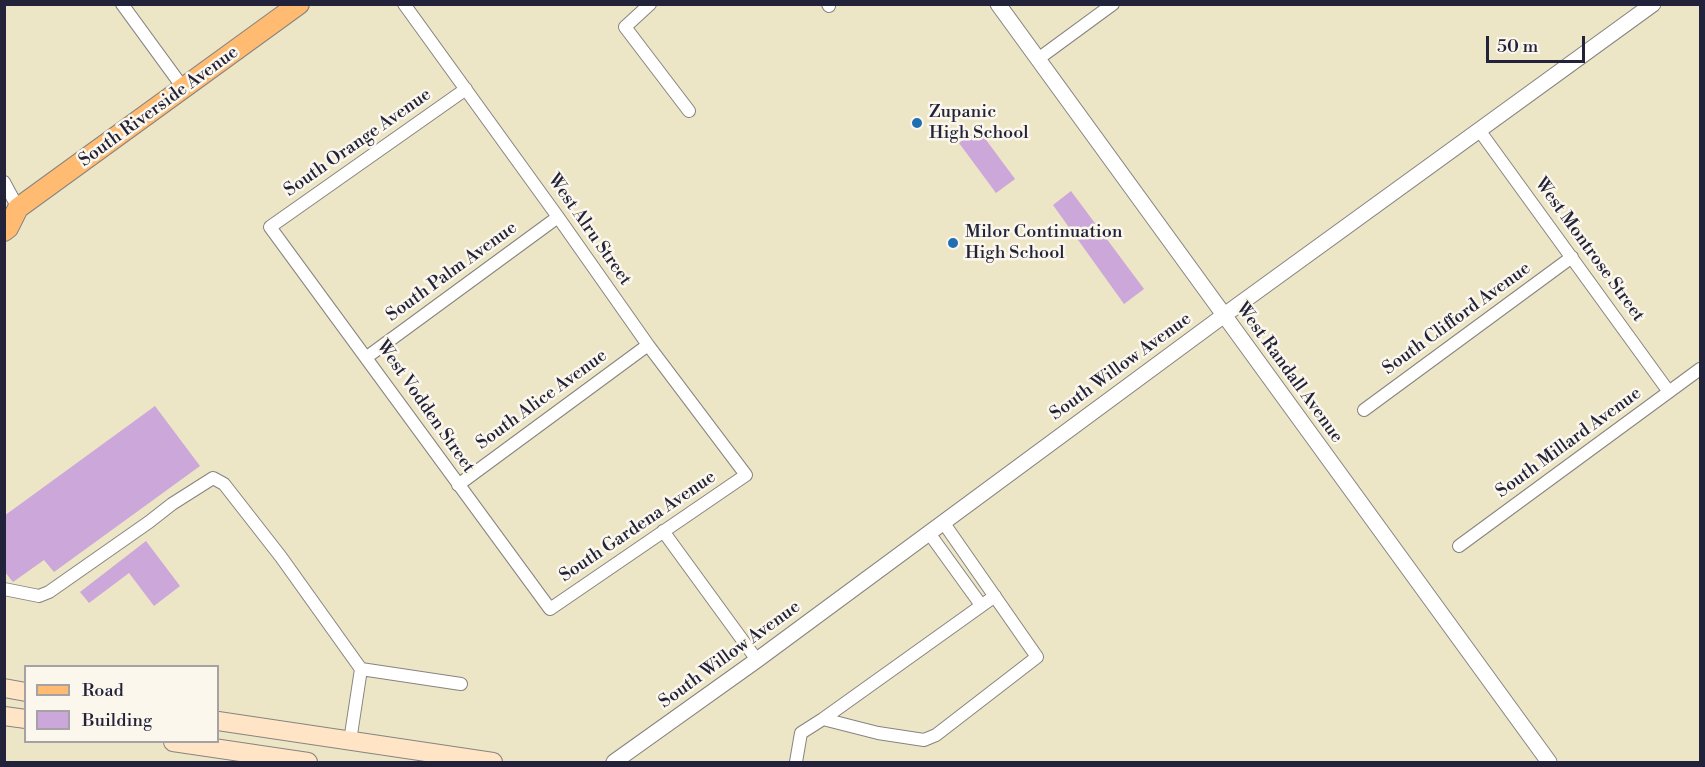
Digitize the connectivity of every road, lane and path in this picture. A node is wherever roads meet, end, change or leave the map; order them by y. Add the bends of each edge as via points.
1 (122, 4) edge
2 (299, 4) edge
3 (405, 4) edge
4 (650, 4) edge
5 (999, 4) edge
6 (1113, 4) edge
7 (1653, 4) edge
8 (1038, 59) junction
9 (184, 89) junction
10 (465, 89) junction
11 (689, 111) dead end
12 (1479, 130) junction
13 (4, 182) edge
14 (11, 209) edge
15 (558, 217) junction
16 (270, 226) joint
17 (4, 231) edge
18 (1572, 257) junction
19 (1223, 315) junction
20 (648, 345) junction
21 (367, 357) junction
22 (1701, 369) edge
23 (1669, 392) junction
24 (1364, 410) dead end
25 (746, 475) joint
26 (458, 485) junction
27 (943, 522) junction
28 (663, 531) junction
29 (929, 533) junction
30 (1459, 546) dead end
31 (4, 589) edge
32 (995, 596) junction
33 (981, 605) junction
34 (550, 609) joint
35 (757, 660) junction
36 (361, 669) junction
37 (461, 684) dead end
38 (4, 688) edge
39 (24, 692) edge
40 (4, 716) edge
41 (24, 719) edge
42 (823, 719) junction
43 (219, 721) edge
44 (350, 741) junction
45 (182, 743) edge
46 (254, 759) edge
47 (308, 762) edge
48 (493, 762) edge
49 (614, 762) edge
50 (796, 762) edge
51 (1549, 762) edge

1 - 9 street
2 - 9 main road, South Riverside Avenue
3 - 10 street, West Alru Street
4 - 11 street via 625,27
5 - 8 street, West Randall Avenue
6 - 8 street
7 - 12 street, South Willow Avenue
8 - 19 street, West Randall Avenue
9 - 14 main road, South Riverside Avenue
10 - 15 street, West Alru Street
10 - 16 street, South Orange Avenue
12 - 18 street, West Montrose Street
12 - 19 street, South Willow Avenue
13 - 14 street
14 - 17 main road, South Riverside Avenue
15 - 20 street, West Alru Street
15 - 21 street, South Palm Avenue
16 - 21 street, West Vodden Street
18 - 23 street, West Montrose Street
18 - 24 street, South Clifford Avenue
19 - 27 street, South Willow Avenue
19 - 51 street, West Randall Avenue
20 - 25 street, West Alru Street
20 - 26 street, South Alice Avenue
21 - 26 street, West Vodden Street
22 - 23 street, South Millard Avenue
23 - 30 street, South Millard Avenue
25 - 28 street, South Gardena Avenue
26 - 34 street, West Vodden Street
27 - 29 street, South Willow Avenue
27 - 32 street
28 - 34 street, South Gardena Avenue
28 - 35 street
29 - 33 street
29 - 35 street, South Willow Avenue
31 - 36 street via 39,596 50,592 213,478 224,484 281,557
32 - 33 street
32 - 42 street via 1037,657 936,735 924,740
33 - 42 street
35 - 49 street, South Willow Avenue
36 - 37 street
36 - 44 street
38 - 39 main road
40 - 41 main road
42 - 50 street via 801,733
43 - 44 main road
44 - 48 main road
45 - 46 main road
46 - 47 main road

